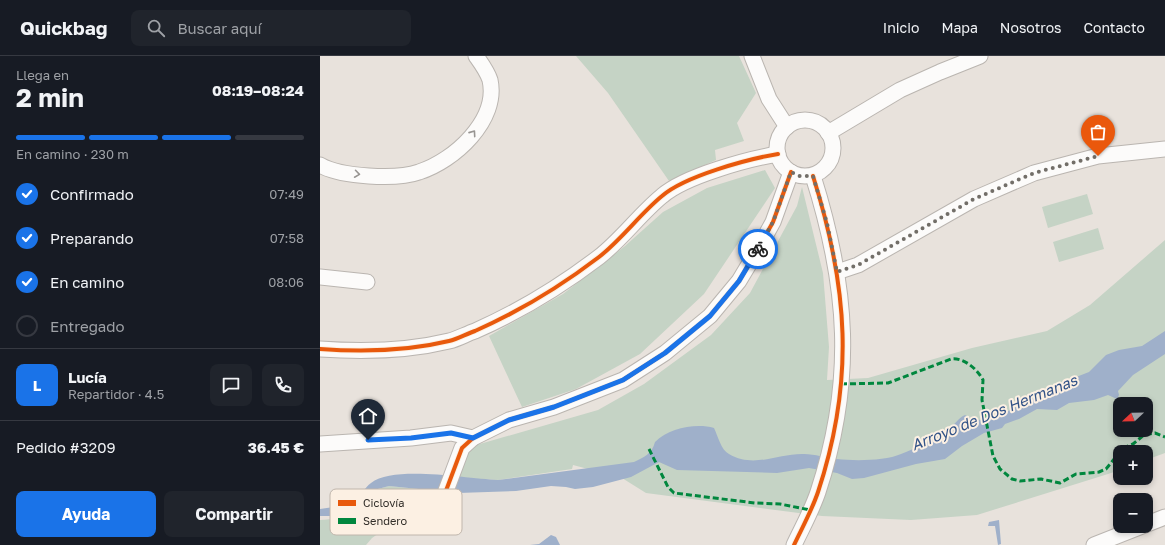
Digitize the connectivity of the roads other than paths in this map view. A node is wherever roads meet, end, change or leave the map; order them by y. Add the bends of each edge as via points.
1 (476, 56) edge
2 (752, 56) edge
3 (980, 56) edge
4 (787, 127) junction
5 (828, 133) junction
6 (1165, 149) edge
7 (778, 154) junction
8 (320, 164) edge
9 (791, 172) junction
10 (813, 176) junction
11 (837, 272) junction
12 (320, 277) edge
13 (367, 282) dead end
14 (320, 349) edge
15 (473, 438) junction
16 (320, 444) edge
17 (447, 489) edge
18 (1165, 517) edge
19 (794, 545) edge
20 (1094, 545) edge

8 -> 1 street via 325,168 357,175 395,177 419,172 457,152 473,135 489,107 489,79
2 - 4 street via 769,99
3 - 5 street via 900,90
4 - 5 street via 795,122 812,121 820,124
4 - 7 street via 778,142
5 - 10 street via 833,146 832,155 824,170
6 - 11 street via 1098,156 1034,173 974,199 858,265
7 - 9 street via 784,167
7 - 14 street via 752,158 693,179 664,194 600,256 553,289 493,323 450,341 396,349
9 - 10 street via 799,176
9 - 15 street via 773,222 739,281 710,316 676,344 623,380 561,404 509,420
10 - 11 street via 827,223
11 - 19 street via 841,295 841,384 831,446 817,494
12 - 13 street
15 - 16 street via 451,433
15 - 17 street via 462,448
18 - 20 street

